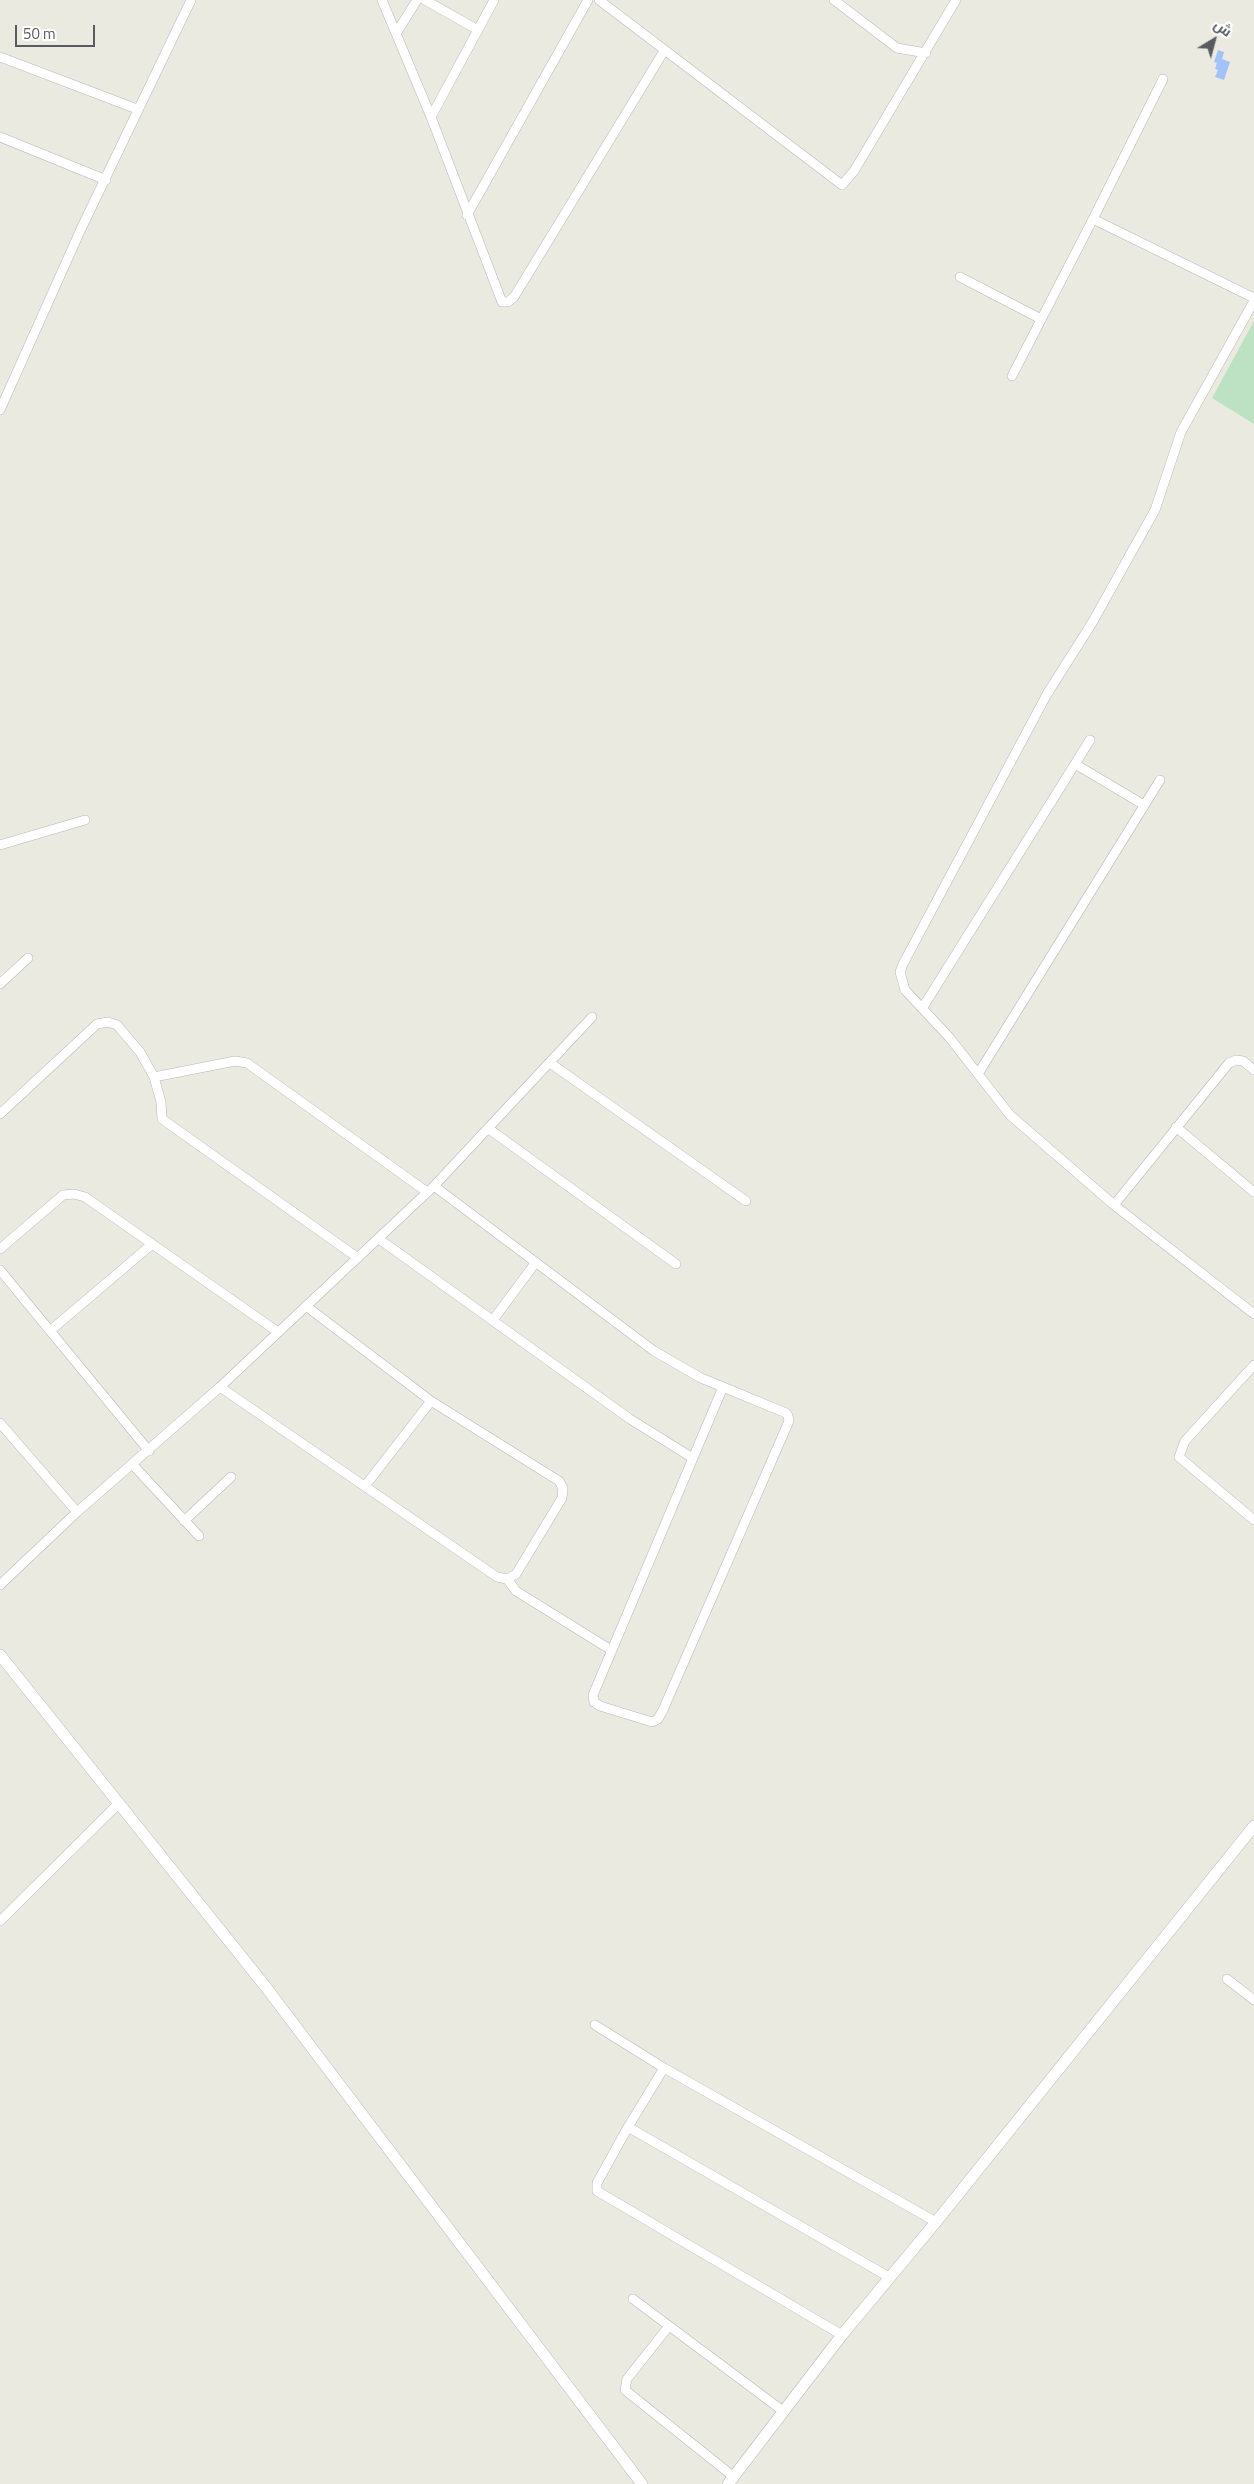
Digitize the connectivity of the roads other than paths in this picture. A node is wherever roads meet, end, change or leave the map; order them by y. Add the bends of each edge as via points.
1 (191, 0) edge
2 (382, 0) edge
3 (417, 0) edge
4 (426, 0) edge
5 (494, 0) edge
6 (588, 0) edge
7 (600, 0) edge
8 (834, 0) edge
9 (956, 0) edge
10 (478, 30) junction
11 (397, 32) junction
12 (664, 51) junction
13 (926, 53) junction
14 (0, 56) edge
15 (1163, 79) dead end
16 (137, 109) junction
17 (431, 117) junction
18 (0, 137) edge
19 (106, 180) junction
20 (467, 215) junction
21 (1093, 219) junction
22 (960, 277) dead end
23 (1254, 299) edge
24 (1041, 319) junction
25 (1012, 376) dead end
26 (0, 410) edge
27 (1090, 740) dead end
28 (1075, 764) junction
29 (1160, 780) dead end
30 (1144, 805) junction
31 (85, 820) dead end
32 (0, 845) edge
33 (28, 958) dead end
34 (0, 984) edge
35 (923, 1007) junction
36 (592, 1017) dead end
37 (550, 1063) junction
38 (1254, 1070) edge
39 (978, 1074) junction
40 (154, 1077) junction
41 (0, 1114) edge
42 (1176, 1127) junction
43 (489, 1129) junction
44 (431, 1189) junction
45 (1254, 1192) edge
46 (746, 1201) dead end
47 (1114, 1205) junction
48 (379, 1239) junction
49 (150, 1245) junction
50 (0, 1249) edge
51 (358, 1258) junction
52 (536, 1262) junction
53 (676, 1264) dead end
54 (0, 1270) edge
55 (306, 1306) junction
56 (1254, 1314) edge
57 (493, 1320) junction
58 (51, 1330) junction
59 (278, 1332) junction
60 (1254, 1365) edge
61 (220, 1387) junction
62 (723, 1387) junction
63 (431, 1401) junction
64 (0, 1423) edge
65 (149, 1451) junction
66 (691, 1457) junction
67 (133, 1465) junction
68 (231, 1477) dead end
69 (365, 1486) junction
70 (77, 1512) junction
71 (1254, 1520) edge
72 (184, 1521) junction
73 (199, 1536) dead end
74 (507, 1580) junction
75 (0, 1585) edge
76 (611, 1650) junction
77 (0, 1655) edge
78 (119, 1803) junction
79 (1254, 1826) edge
80 (0, 1921) edge
81 (1227, 1979) dead end
82 (1254, 2000) edge
83 (595, 2025) dead end
84 (664, 2068) junction
85 (628, 2127) junction
86 (936, 2222) junction
87 (889, 2277) junction
88 (633, 2299) dead end
89 (670, 2326) junction
90 (842, 2334) junction
91 (783, 2411) junction
92 (731, 2481) edge
93 (642, 2484) edge

1 - 16 street
2 - 11 street
3 - 11 street
4 - 10 street
5 - 10 street
6 - 20 street
7 - 12 street
8 - 13 street via 897,48
9 - 13 street
10 - 17 street
11 - 17 street
12 - 13 street via 842,185 854,171
12 - 20 street via 576,199 514,298 508,302 502,302 498,295
14 - 16 street
15 - 21 street
16 - 19 street
17 - 20 street
18 - 19 street
19 - 26 street
21 - 23 street
21 - 24 street
22 - 24 street
23 - 35 street via 1181,432 1155,510 1047,694 903,964 900,972 905,990
24 - 25 street
27 - 28 street
28 - 30 street
28 - 35 street
29 - 30 street
30 - 39 street
31 - 32 street
33 - 34 street
35 - 39 street
36 - 37 street
37 - 43 street
37 - 46 street
38 - 42 street via 1243,1061 1229,1063
39 - 47 street via 1010,1115
40 - 41 street via 140,1052 117,1025 108,1022 97,1024
40 - 44 street via 235,1061 247,1064
40 - 51 street via 162,1119
42 - 45 street
42 - 47 street
43 - 44 street
43 - 53 street
44 - 48 street
44 - 52 street
47 - 56 street
48 - 51 street
48 - 57 street
49 - 50 street via 85,1198 74,1194 63,1195
49 - 58 street
49 - 59 street
51 - 55 street
52 - 57 street
52 - 62 street via 654,1350 680,1367
54 - 58 street
55 - 59 street
55 - 63 street
57 - 66 street via 630,1420
58 - 65 street
59 - 61 street
60 - 71 street via 1185,1441 1179,1457
61 - 65 street
61 - 69 street
62 - 66 street
62 - 76 street via 786,1413 789,1421 658,1719 652,1722 594,1702 592,1695
63 - 69 street
63 - 74 street via 559,1481 563,1488 562,1498 516,1574
64 - 70 street
65 - 67 street
66 - 76 street
67 - 70 street
67 - 72 street
68 - 72 street
69 - 74 street via 496,1578
70 - 75 street
72 - 73 street
74 - 76 street via 516,1591
77 - 78 street
78 - 80 street
78 - 93 street via 265,1986
79 - 86 street
81 - 82 street
83 - 84 street
84 - 85 street
84 - 86 street
85 - 87 street
85 - 90 street via 597,2183 598,2193
86 - 87 street
87 - 90 street
88 - 89 street
89 - 91 street
89 - 92 street via 627,2378 625,2390
90 - 91 street
91 - 92 street

